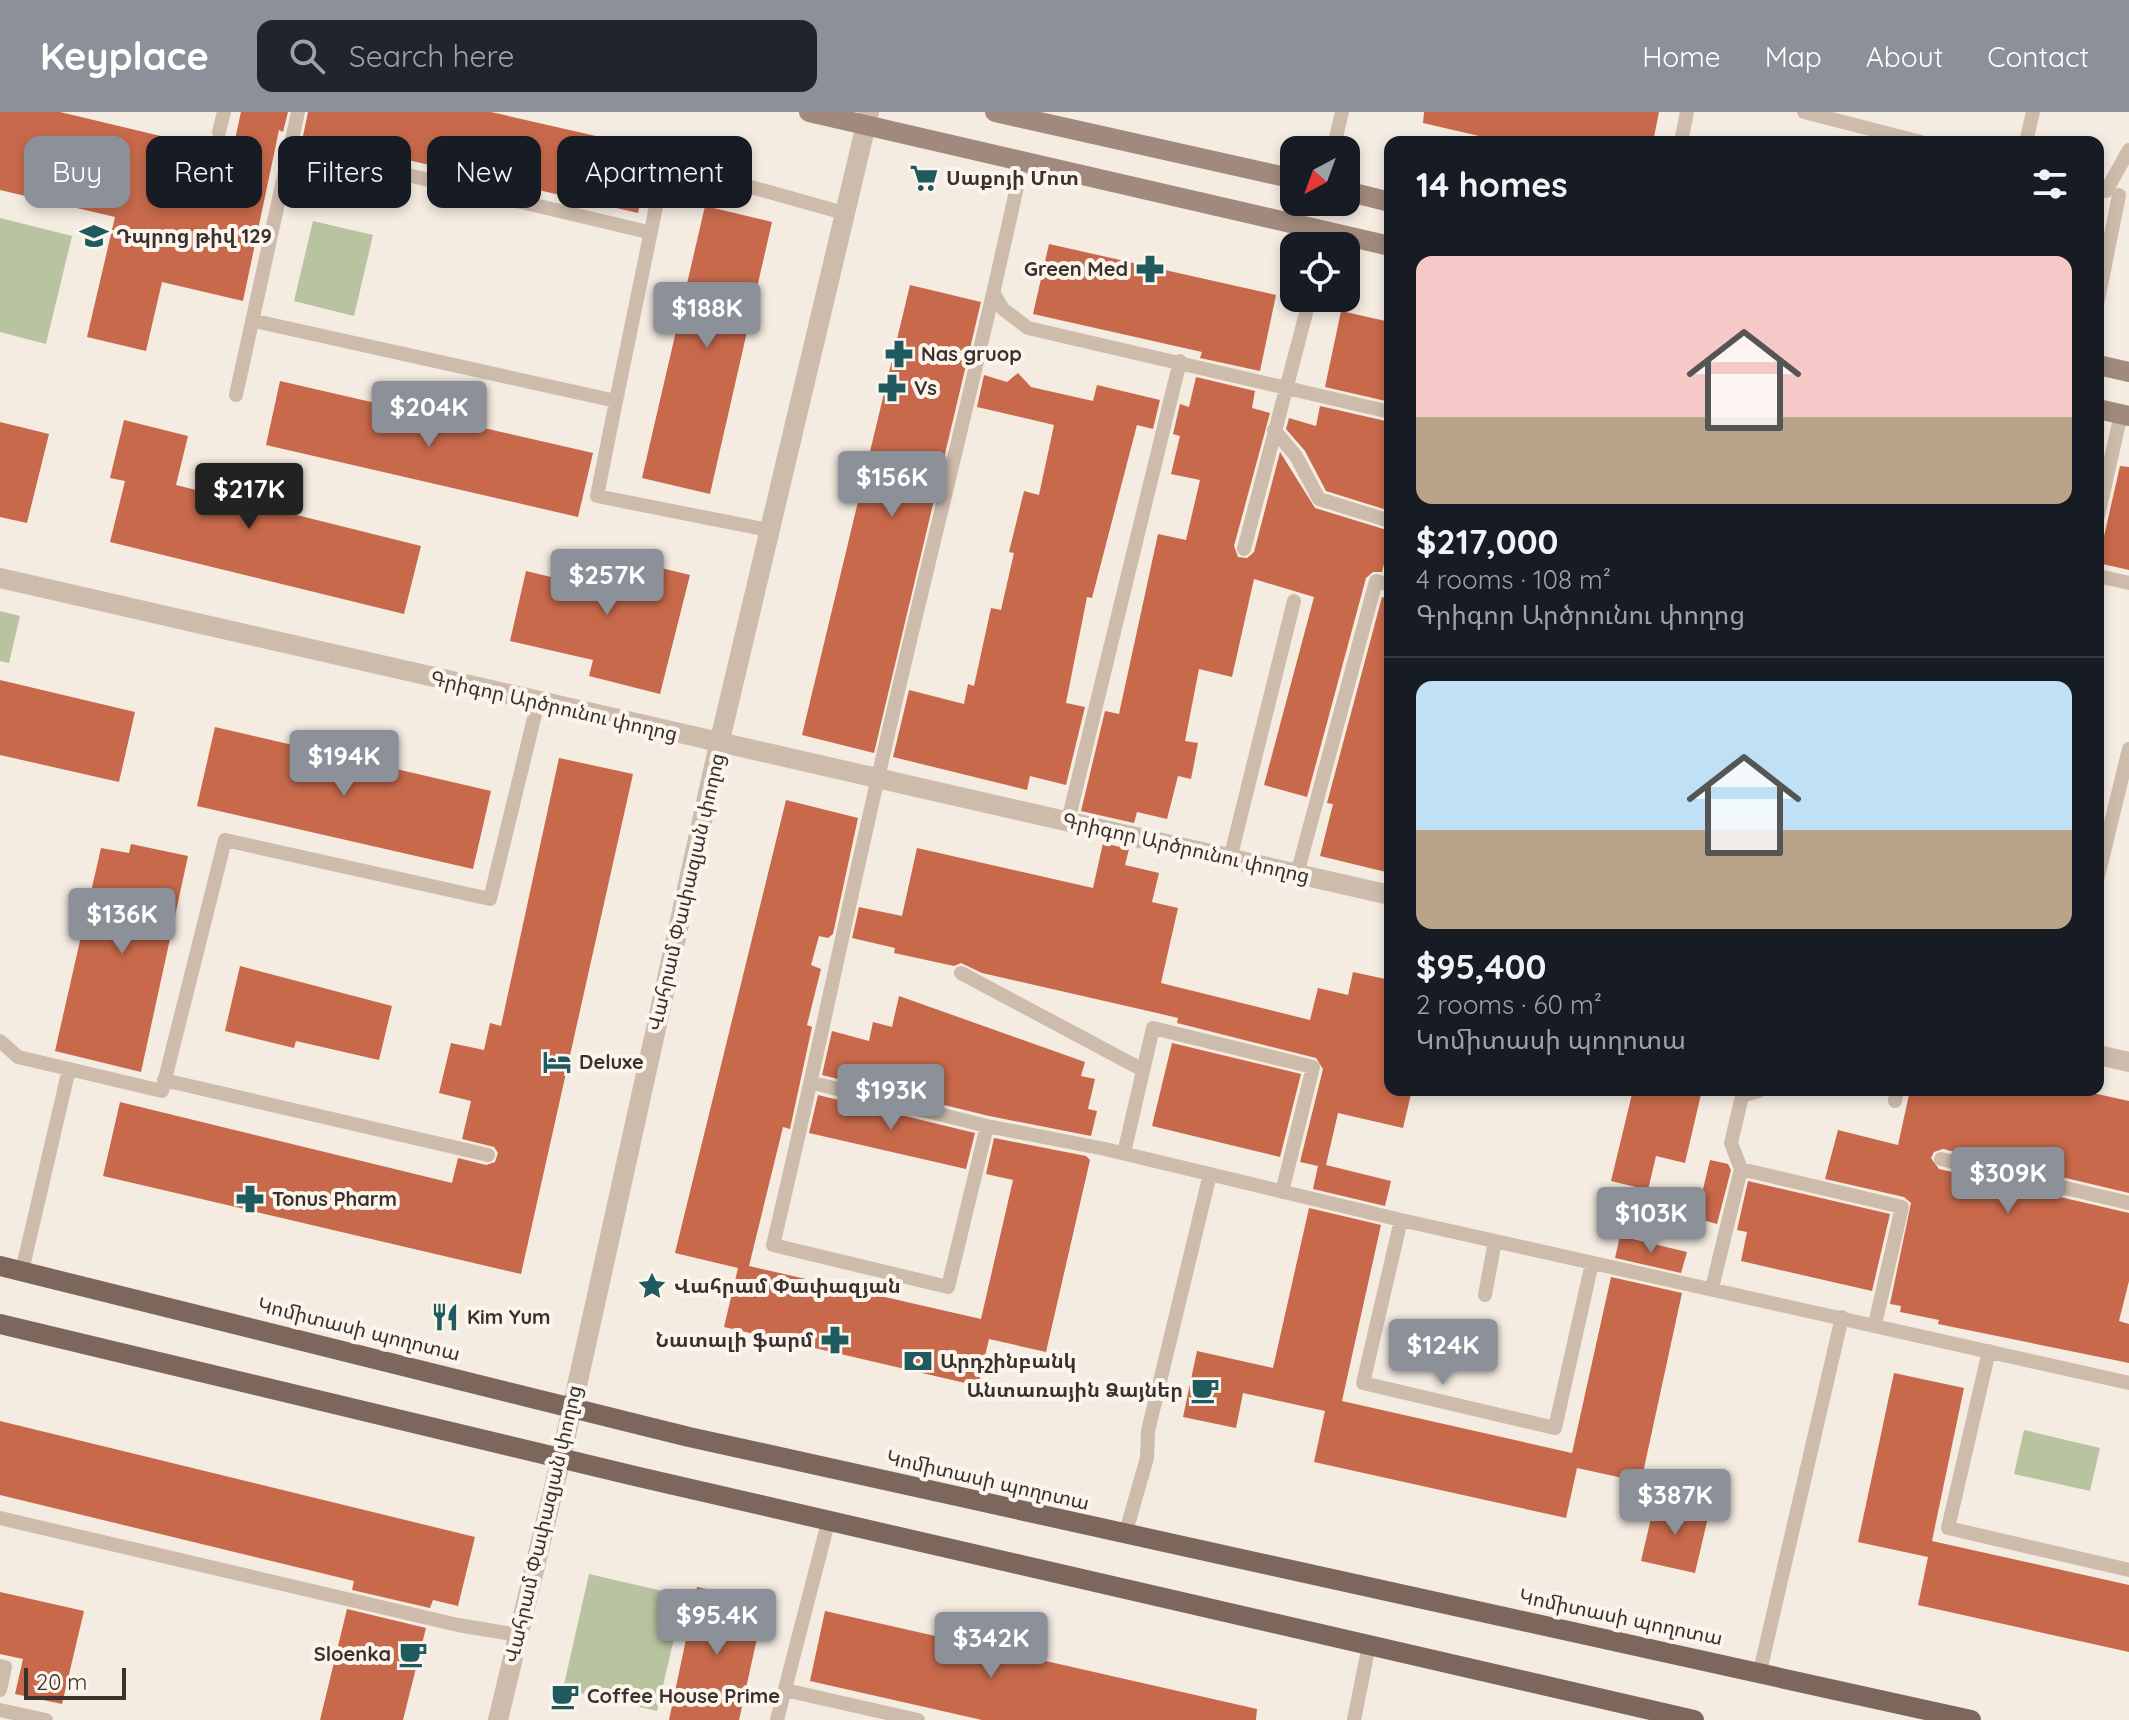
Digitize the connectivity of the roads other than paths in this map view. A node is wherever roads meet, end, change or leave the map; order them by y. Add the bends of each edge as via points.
1 (224, 112) edge
2 (298, 112) edge
3 (809, 112) edge
4 (995, 112) edge
5 (1342, 112) edge
6 (1687, 112) edge
7 (1804, 112) edge
8 (2033, 112) edge
9 (868, 118) edge
10 (219, 132) dead end
11 (293, 136) edge
12 (1336, 136) edge
13 (1682, 136) edge
14 (1898, 136) edge
15 (2027, 136) edge
16 (2129, 150) edge
17 (1022, 163) junction
18 (411, 176) edge
19 (1280, 176) edge
20 (2113, 191) edge
21 (1360, 194) edge
22 (1384, 200) edge
23 (278, 207) edge
24 (844, 213) junction
25 (648, 232) junction
26 (1296, 232) edge
27 (1360, 243) edge
28 (1384, 245) edge
29 (2104, 256) edge
30 (994, 294) junction
31 (1306, 312) edge
32 (255, 321) junction
33 (1180, 361) junction
34 (2104, 366) edge
35 (2129, 372) edge
36 (1288, 386) junction
37 (236, 395) dead end
38 (616, 401) junction
39 (1384, 410) edge
40 (2104, 410) edge
41 (2125, 415) edge
42 (1274, 430) junction
43 (2104, 494) edge
44 (1384, 519) edge
45 (768, 530) junction
46 (1244, 549) dead end
47 (2104, 577) edge
48 (0, 578) edge
49 (1384, 583) edge
50 (2129, 583) edge
51 (1294, 601) dead end
52 (538, 702) junction
53 (719, 744) junction
54 (2129, 749) edge
55 (877, 779) junction
56 (1068, 821) junction
57 (2104, 851) edge
58 (1230, 859) junction
59 (1297, 874) junction
60 (1384, 894) edge
61 (961, 973) dead end
62 (0, 1041) edge
63 (2104, 1056) edge
64 (2129, 1062) edge
65 (69, 1069) junction
66 (1143, 1070) junction
67 (164, 1080) junction
68 (813, 1083) junction
69 (1742, 1096) edge
70 (987, 1126) junction
71 (1124, 1153) junction
72 (488, 1155) dead end
73 (1941, 1159) dead end
74 (1741, 1169) junction
75 (1210, 1174) junction
76 (1282, 1192) junction
77 (2129, 1203) edge
78 (1401, 1220) junction
79 (1495, 1241) junction
80 (1592, 1263) junction
81 (0, 1266) edge
82 (22, 1271) junction
83 (1712, 1288) junction
84 (1485, 1295) dead end
85 (1842, 1317) junction
86 (0, 1324) edge
87 (1875, 1324) junction
88 (1989, 1351) junction
89 (2129, 1383) edge
90 (571, 1406) junction
91 (561, 1458) junction
92 (0, 1518) edge
93 (829, 1519) junction
94 (1125, 1535) junction
95 (2129, 1570) edge
96 (518, 1635) junction
97 (1369, 1645) junction
98 (0, 1666) edge
99 (1760, 1671) junction
100 (0, 1690) edge
101 (785, 1690) junction
102 (0, 1710) edge
103 (46, 1720) edge
104 (498, 1720) edge
105 (777, 1720) edge
106 (918, 1720) edge
107 (1354, 1720) edge
108 (1694, 1720) edge
109 (1971, 1720) edge

1 - 10 lane
2 - 11 lane
3 - 9 main road
4 - 19 main road
5 - 12 lane
6 - 13 lane
7 - 14 lane
8 - 15 lane
9 - 17 main road
9 - 24 street, Վահրամ Փափազյան փողոց
16 - 20 lane
17 - 26 main road
17 - 30 lane
18 - 25 lane
20 - 29 lane
21 - 22 main road
23 - 32 lane
24 - 25 lane via 665,163
24 - 45 street, Վահրամ Փափազյան փողոց
25 - 38 lane
27 - 28 main road
30 - 33 lane via 1003,309 1028,328
30 - 55 lane
31 - 36 lane
32 - 37 lane
32 - 38 lane
33 - 36 lane
33 - 56 lane
34 - 35 main road
36 - 39 lane
36 - 42 lane
38 - 45 lane via 597,496
40 - 41 main road
41 - 43 lane
42 - 44 lane via 1296,456 1319,499
42 - 46 lane
45 - 53 street, Վահրամ Փափազյան փողոց
47 - 50 lane
48 - 52 street, Գրիգոր Արծրունու փողոց
49 - 59 lane via 1376,581
51 - 58 lane
52 - 53 street, Գրիգոր Արծրունու փողոց
52 - 67 lane via 490,899 225,840
53 - 55 street, Գրիգոր Արծրունու փողոց
53 - 90 street, Վահրամ Փափազյան փողոց
54 - 57 lane
55 - 56 street, Գրիգոր Արծրունու փողոց
55 - 68 lane
56 - 58 street, Գրիգոր Արծրունու փողոց
58 - 59 street, Գրիգոր Արծրունու փողոց
59 - 60 street, Գրիգոր Արծրունու փողոց
61 - 66 lane
62 - 65 lane via 18,1057
63 - 64 street
65 - 67 lane via 162,1091
65 - 82 lane
66 - 71 lane
66 - 76 lane via 1153,1028 1313,1067
67 - 72 lane
68 - 70 lane
68 - 70 lane via 773,1245 788,1249 948,1287
69 - 74 lane via 1731,1143
70 - 71 lane
71 - 75 lane
73 - 77 lane
74 - 83 lane
74 - 87 lane via 1902,1207
75 - 76 lane
75 - 94 lane
76 - 78 lane
78 - 79 lane
78 - 80 lane via 1363,1383 1555,1428
79 - 80 lane
79 - 84 lane
80 - 83 lane
81 - 82 main road, Կոմիտասի պողոտա
82 - 90 main road, Կոմիտասի պողոտա
83 - 85 lane
85 - 87 lane
85 - 99 lane
86 - 91 main road
87 - 88 lane
88 - 89 lane
88 - 95 lane via 1948,1528
90 - 91 street, Վահրամ Փափազյան փողոց
90 - 94 main road, Կոմիտասի պողոտա
91 - 93 main road
91 - 96 street, Վահրամ Փափազյան փողոց
92 - 96 lane
93 - 97 main road
93 - 101 lane
94 - 99 main road, Կոմիտասի պողոտա
96 - 104 street, Վահրամ Փափազյան փողոց
97 - 107 lane
97 - 108 main road
98 - 100 lane via 5,1667
99 - 109 main road, Կոմիտասի պողոտա
101 - 105 lane
101 - 106 lane
102 - 103 lane

